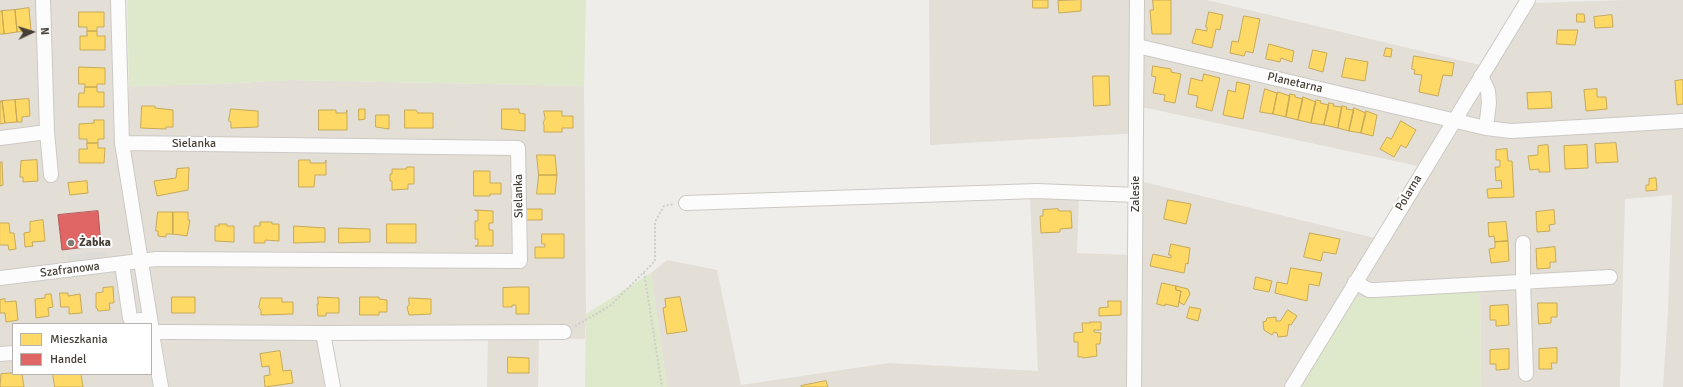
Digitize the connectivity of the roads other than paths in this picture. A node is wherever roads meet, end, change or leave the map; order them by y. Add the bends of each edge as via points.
1 (43, 0) edge
2 (118, 0) edge
3 (1137, 0) edge
4 (1528, 0) edge
5 (1136, 46) junction
6 (1481, 76) junction
7 (1454, 120) junction
8 (1683, 121) edge
9 (1486, 128) junction
10 (47, 132) junction
11 (0, 138) edge
12 (122, 143) junction
13 (51, 175) dead end
14 (1136, 195) junction
15 (686, 203) road end
16 (1523, 243) dead end
17 (141, 262) junction
18 (122, 264) junction
19 (1610, 277) dead end
20 (0, 278) edge
21 (1355, 282) junction
22 (1523, 282) junction
23 (138, 323) edge
24 (150, 323) edge
25 (152, 329) edge
26 (564, 332) road end
27 (324, 333) junction
28 (152, 335) edge
29 (12, 353) edge
30 (0, 354) edge
31 (1526, 374) dead end
32 (161, 387) edge
33 (333, 387) edge
34 (1134, 387) edge
35 (1292, 387) edge

1 - 10 street
2 - 12 street
3 - 5 street, Zalesie
4 - 6 street, Polarna
5 - 7 street, Planetarna
5 - 14 street, Zalesie
6 - 7 street, Polarna
6 - 9 street via 1488,91
7 - 9 street, Planetarna
7 - 21 street, Polarna
8 - 9 street, Planetarna via 1511,131
10 - 11 street
10 - 13 street
12 - 17 street
12 - 17 street, Sielanka via 518,148 520,261 156,259
14 - 15 street via 1037,191
14 - 34 street, Zalesie
16 - 22 street
17 - 18 street, Szafranowa
17 - 24 street
18 - 20 street, Szafranowa
18 - 23 street via 130,318
19 - 22 street
21 - 22 street via 1369,290
21 - 35 street, Polarna
22 - 31 street
25 - 27 street via 158,332
26 - 27 street
27 - 33 street
28 - 32 street
29 - 30 street

